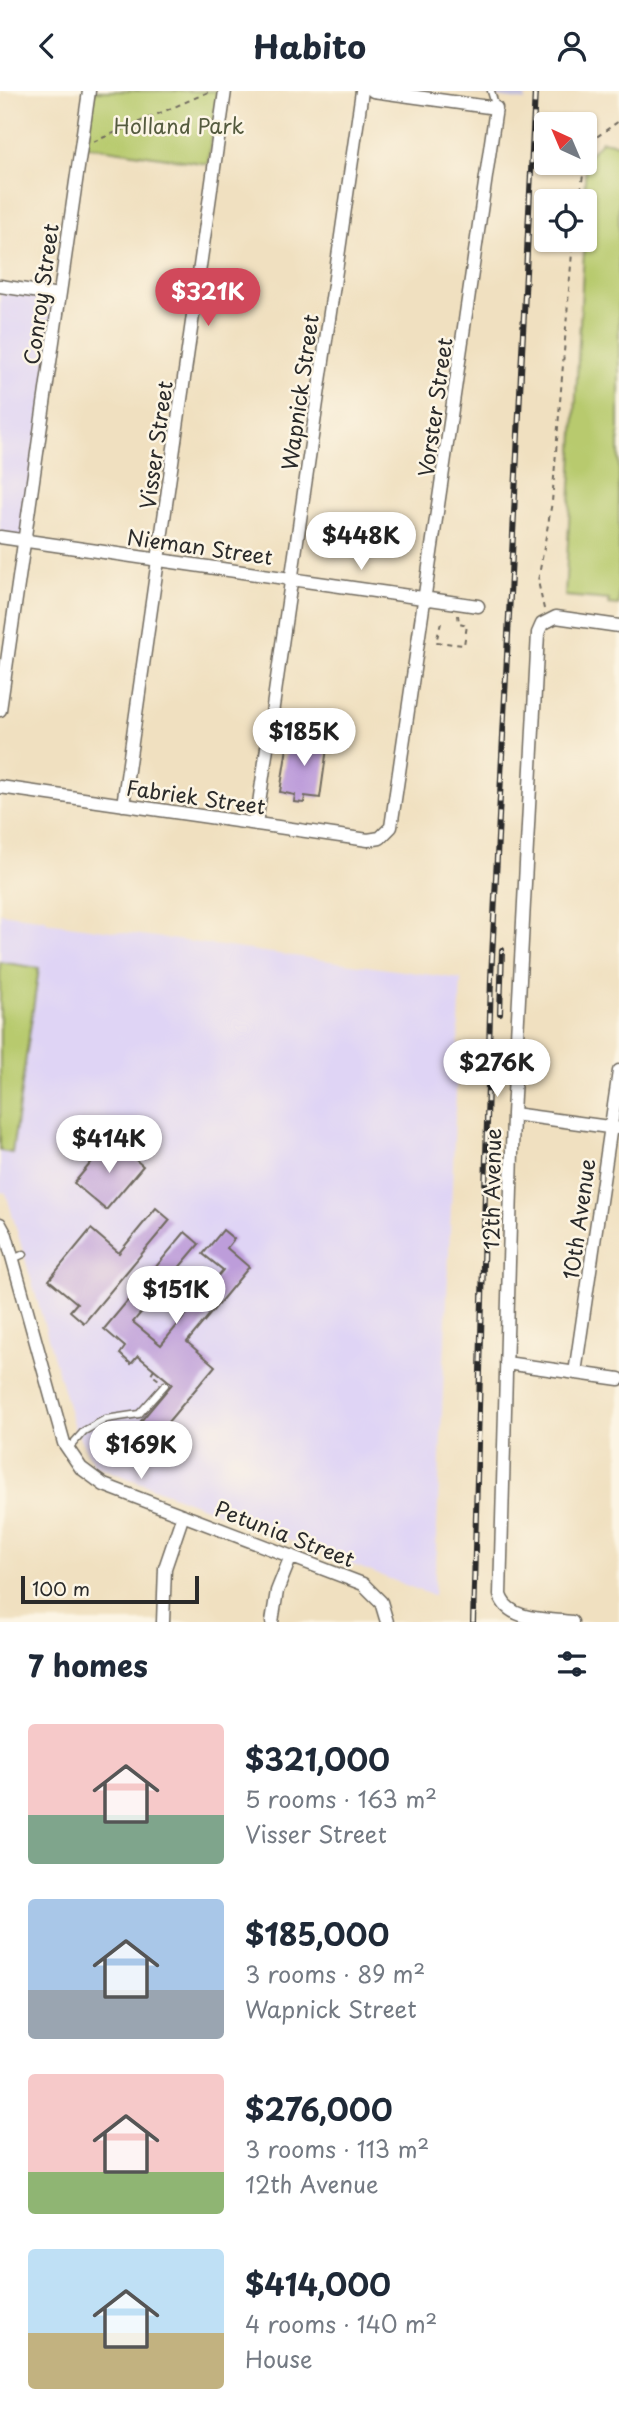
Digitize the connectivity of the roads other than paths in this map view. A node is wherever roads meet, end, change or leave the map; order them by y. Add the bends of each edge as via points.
1 (89, 91) edge
2 (225, 91) edge
3 (362, 91) edge
4 (373, 91) edge
5 (491, 91) edge
6 (496, 108) junction
7 (0, 286) edge
8 (59, 295) junction
9 (0, 537) edge
10 (24, 541) junction
11 (158, 560) junction
12 (291, 579) junction
13 (426, 599) junction
14 (478, 606) dead end
15 (619, 626) edge
16 (0, 709) edge
17 (0, 787) edge
18 (123, 805) junction
19 (256, 824) junction
20 (385, 834) joint
21 (619, 1071) edge
22 (513, 1114) junction
23 (615, 1128) edge
24 (0, 1224) edge
25 (506, 1363) junction
26 (575, 1373) junction
27 (619, 1379) edge
28 (165, 1385) road end
29 (68, 1449) junction
30 (183, 1515) junction
31 (291, 1556) junction
32 (163, 1622) edge
33 (272, 1622) edge
34 (387, 1622) edge
35 (569, 1622) edge

1 - 8 street, Conroy Street
2 - 11 street, Visser Street
3 - 12 street, Wapnick Street
4 - 6 street
5 - 6 lane
6 - 13 street, Vorster Street
7 - 8 street
8 - 10 street, Conroy Street
9 - 10 street, Nieman Street
10 - 11 street, Nieman Street
10 - 16 street, Conroy Street
11 - 12 street, Nieman Street
11 - 18 street, Visser Street
12 - 13 street, Nieman Street
12 - 19 street, Wapnick Street
13 - 14 street, Nieman Street
13 - 20 street, Vorster Street via 393,822
15 - 22 street, 12th Avenue via 561,617 547,620 538,633
17 - 18 street, Fabriek Street
18 - 19 street, Fabriek Street
19 - 20 street, Fabriek Street via 368,840
21 - 23 street, 10th Avenue
22 - 23 street
22 - 25 street, 12th Avenue
23 - 26 street, 10th Avenue
24 - 29 street, Petunia Street via 19,1256
25 - 26 street
25 - 35 street, 12th Avenue via 500,1595 505,1607 516,1613
26 - 27 street
28 - 29 lane via 139,1415 106,1419 84,1431
29 - 30 street, Petunia Street via 81,1468 104,1485
30 - 31 street, Petunia Street
30 - 32 street via 165,1568
31 - 33 street via 277,1591
31 - 34 street, Petunia Street via 363,1584 381,1602

